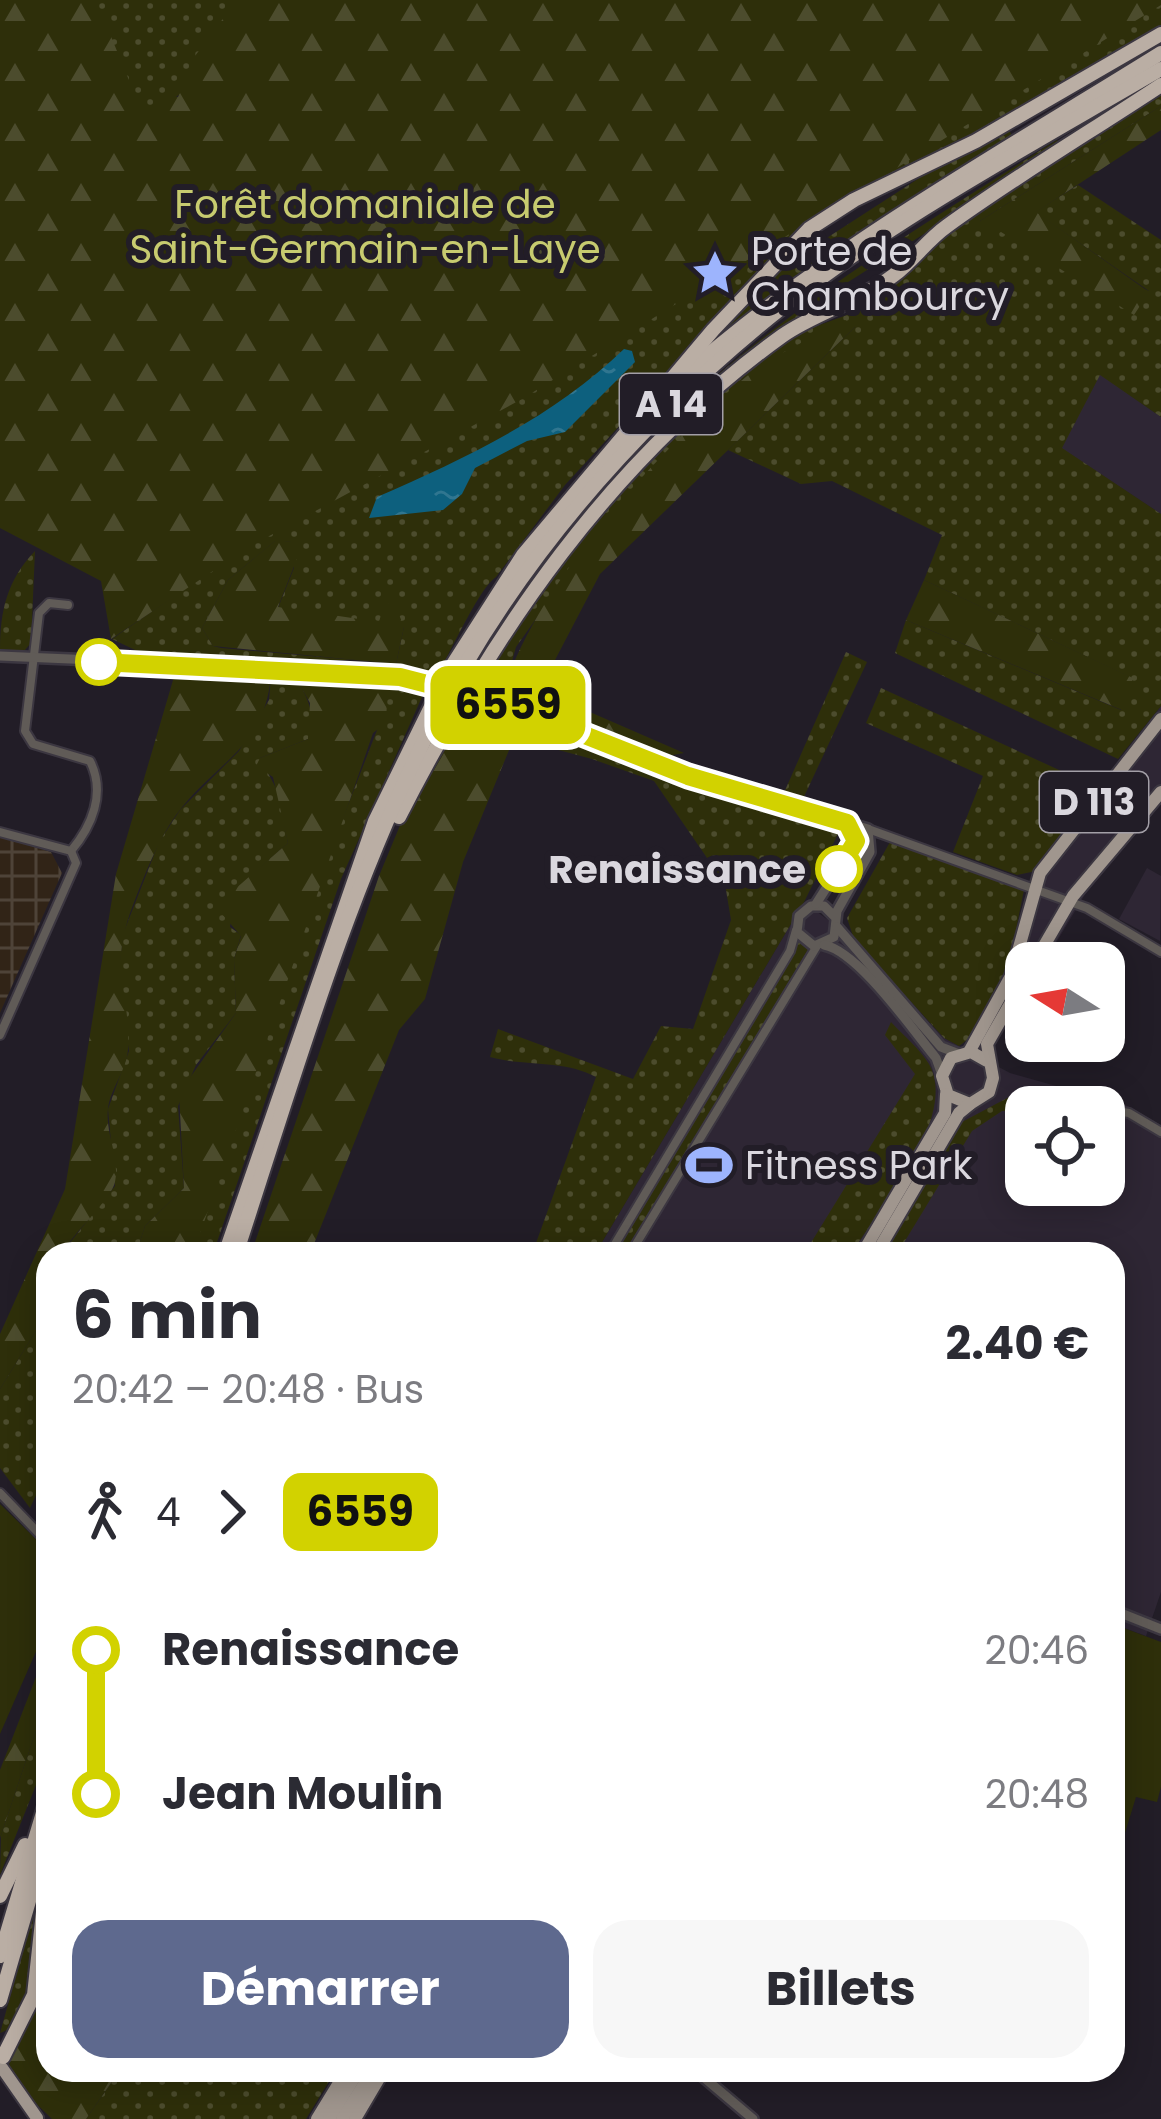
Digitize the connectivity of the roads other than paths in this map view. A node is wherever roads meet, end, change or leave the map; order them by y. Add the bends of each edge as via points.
1 (1161, 34) edge
2 (1161, 53) edge
3 (1161, 69) edge
4 (1161, 86) edge
5 (634, 421) junction
6 (68, 605) dead end
7 (0, 656) edge
8 (36, 658) junction
9 (1161, 718) edge
10 (1161, 792) edge
11 (847, 823) junction
12 (868, 829) junction
13 (0, 832) edge
14 (71, 851) junction
15 (1033, 890) junction
16 (357, 902) junction
17 (1070, 904) junction
18 (814, 905) junction
19 (836, 922) junction
20 (796, 929) junction
21 (1047, 942) edge
22 (820, 945) junction
23 (1161, 952) edge
24 (1005, 1012) edge
25 (0, 1035) edge
26 (964, 1053) junction
27 (987, 1061) junction
28 (942, 1076) junction
29 (946, 1093) junction
30 (970, 1104) junction
31 (1125, 1112) edge
32 (1161, 1132) edge
33 (229, 1242) edge
34 (240, 1242) edge
35 (616, 1242) edge
36 (637, 1242) edge
37 (869, 1242) edge
38 (883, 1242) edge
39 (0, 1492) edge
40 (36, 1530) edge
41 (1125, 1615) edge
42 (1161, 1629) edge
43 (36, 1812) edge
44 (36, 1836) edge
45 (36, 1877) edge
46 (0, 1896) edge
47 (0, 1956) edge
48 (36, 1977) edge
49 (0, 2000) edge
50 (1, 2061) edge
51 (340, 2082) edge
52 (352, 2082) edge
53 (366, 2082) edge
54 (377, 2082) edge
55 (709, 2082) edge
56 (0, 2093) edge
57 (38, 2118) edge
58 (317, 2119) edge
59 (329, 2119) edge
60 (343, 2119) edge
61 (355, 2119) edge
62 (753, 2119) edge

1 - 5 highway via 809,229
2 - 5 highway, A 14 via 860,240
3 - 16 highway, A 14 via 774,314 647,426 533,562 458,677
4 - 16 highway via 943,228 894,275 787,332 644,454 492,646
5 - 33 highway, A 14 via 523,555 416,731 352,884
6 - 8 street via 42,607
7 - 8 street
8 - 11 street, bridge via 350,671 422,682
8 - 14 street via 27,738 90,761 96,773 93,821
9 - 15 main road, D 113 via 1052,854
10 - 17 main road, D 113
11 - 12 street
11 - 18 street via 856,841
12 - 15 street
12 - 19 street via 870,852
13 - 14 street
14 - 25 street via 76,863
15 - 17 street
15 - 26 main road, D 113 via 1011,976
16 - 34 highway, A 14
17 - 21 main road, D 113
17 - 23 street
18 - 19 street
18 - 20 street via 800,913
19 - 22 street
19 - 26 street via 940,1047
20 - 22 street
20 - 35 street
22 - 28 street via 849,956 933,1054
22 - 36 street
24 - 27 main road
26 - 27 main road
26 - 28 main road
27 - 30 main road via 992,1088
28 - 29 main road
29 - 30 main road
29 - 37 main road via 945,1113
30 - 38 main road
31 - 32 street
39 - 40 street
41 - 42 street
43 - 46 highway
44 - 47 highway
45 - 49 highway
48 - 50 highway
50 - 57 main road
51 - 58 main road
52 - 59 main road
53 - 60 main road
54 - 61 main road
55 - 62 street
56 - 57 main road

